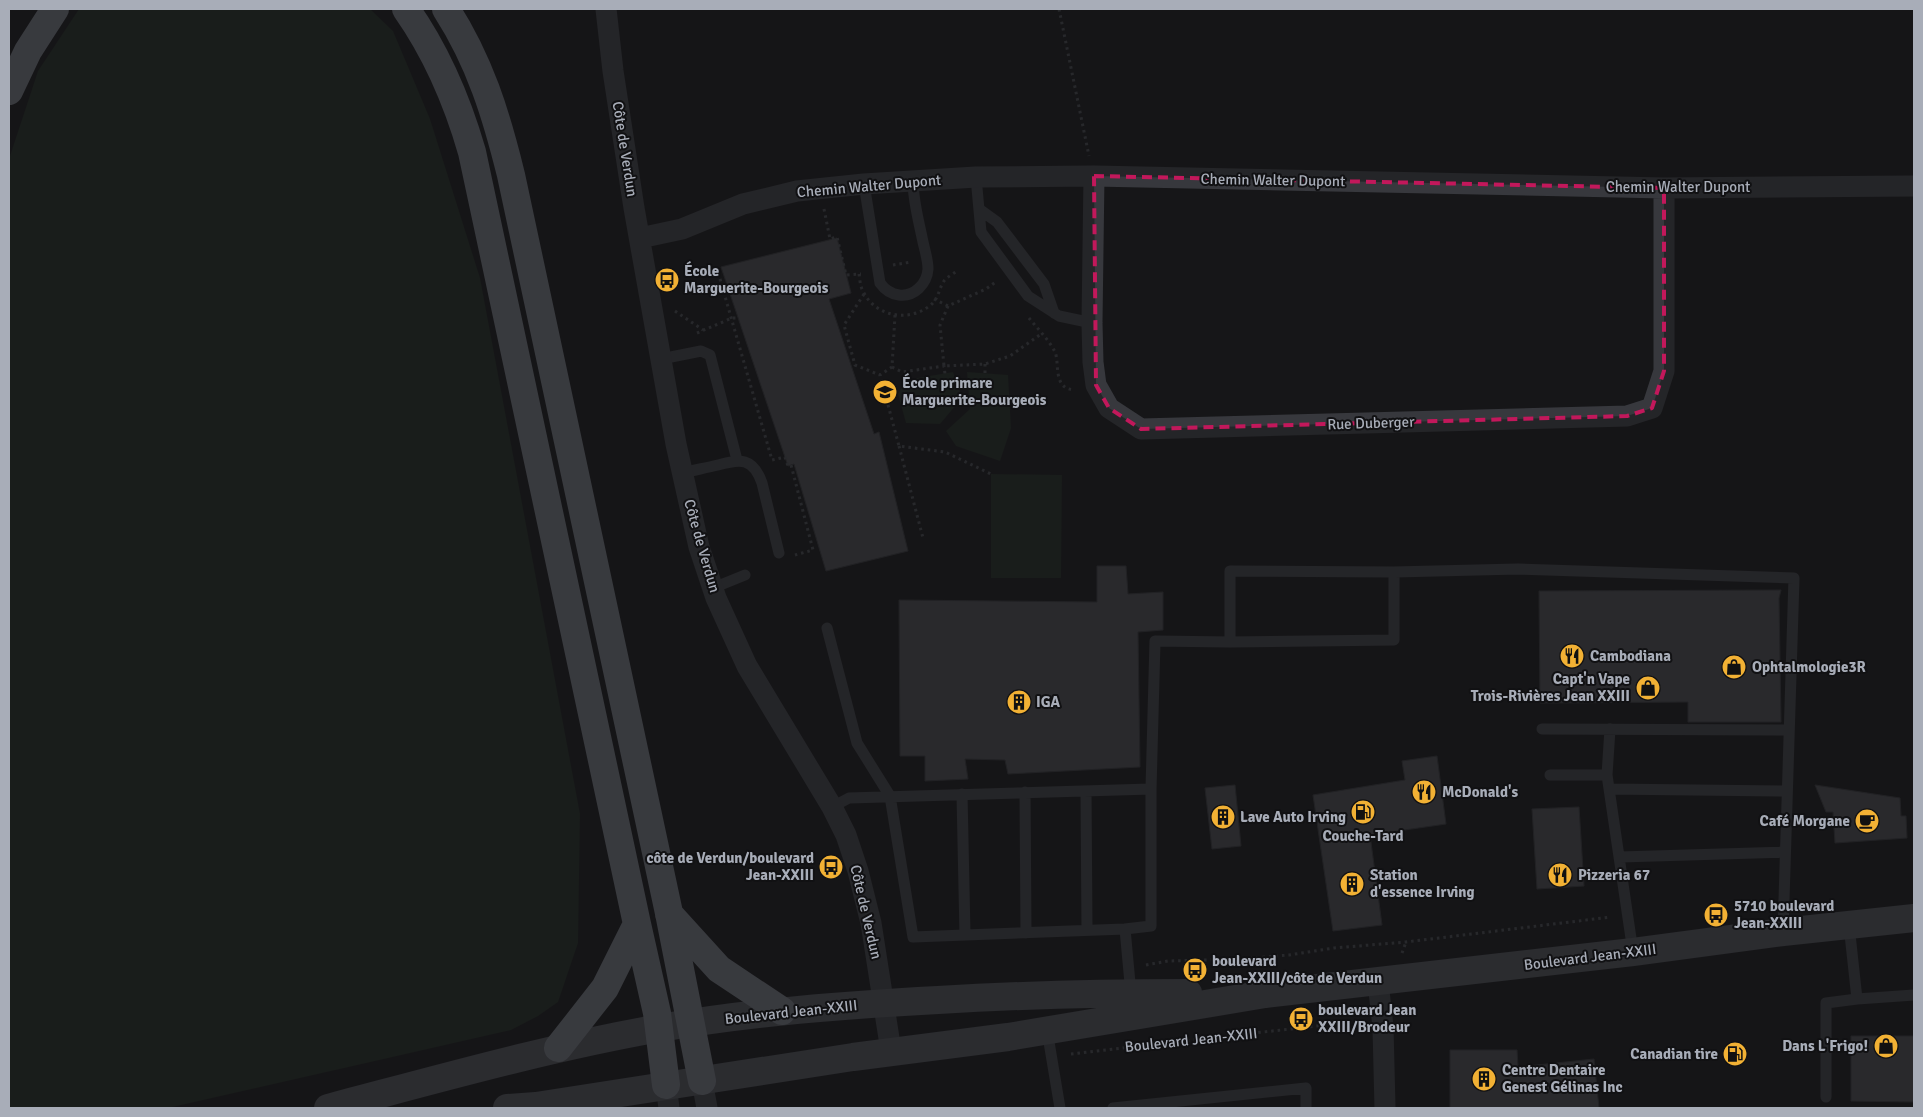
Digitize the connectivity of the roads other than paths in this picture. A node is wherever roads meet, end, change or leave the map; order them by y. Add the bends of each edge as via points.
1 (56, 9) edge
2 (406, 9) edge
3 (446, 9) edge
4 (606, 9) edge
5 (9, 91) edge
6 (1094, 176) junction
7 (976, 177) junction
8 (913, 180) junction
9 (864, 184) junction
10 (1914, 186) edge
11 (1664, 188) junction
12 (979, 209) junction
13 (640, 238) junction
14 (1054, 312) junction
15 (1092, 323) junction
16 (661, 359) junction
17 (737, 460) junction
18 (682, 473) junction
19 (779, 553) dead end
20 (1394, 572) junction
21 (745, 575) dead end
22 (713, 588) junction
23 (827, 628) dead end
24 (1230, 642) junction
25 (1542, 728) dead end
26 (1610, 729) junction
27 (1789, 730) junction
28 (1550, 775) dead end
29 (1607, 775) junction
30 (1609, 788) junction
31 (1151, 789) junction
32 (1086, 791) junction
33 (1787, 791) junction
34 (1025, 792) junction
35 (962, 794) junction
36 (890, 796) junction
37 (832, 807) junction
38 (1785, 852) junction
39 (1620, 857) junction
40 (669, 913) junction
41 (1914, 918) edge
42 (637, 924) junction
43 (1849, 925) junction
44 (1125, 928) junction
45 (1087, 930) junction
46 (1783, 932) junction
47 (1026, 933) junction
48 (966, 935) junction
49 (1633, 952) junction
50 (1378, 982) junction
51 (1914, 995) edge
52 (1857, 999) junction
53 (884, 1002) junction
54 (1132, 1004) junction
55 (782, 1011) junction
56 (690, 1024) junction
57 (659, 1028) junction
58 (1047, 1030) junction
59 (558, 1048) junction
60 (891, 1051) junction
61 (702, 1081) junction
62 (667, 1097) edge
63 (1826, 1097) dead end
64 (328, 1108) edge
65 (507, 1108) edge
66 (707, 1108) edge
67 (1060, 1108) edge
68 (1113, 1108) edge
69 (1306, 1108) edge
70 (1385, 1108) edge

1 - 5 highway via 28,51
2 - 42 highway via 447,80 472,152
3 - 40 highway via 486,87 511,174
4 - 13 street, Côte de Verdun
6 - 7 street, Chemin Walter Dupont
6 - 11 street, Chemin Walter Dupont
6 - 15 street, Rue Duberger
7 - 8 street, Chemin Walter Dupont
7 - 12 lane
8 - 9 street, Chemin Walter Dupont
8 - 9 lane via 928,270 924,282 907,295 892,294 880,283
9 - 13 street, Chemin Walter Dupont via 768,197 682,229
10 - 11 street, Chemin Walter Dupont
11 - 15 street, Rue Duberger via 1664,371 1652,408 1627,416 1141,429 1109,408 1096,385
12 - 14 lane via 997,222 1044,284
12 - 14 lane via 981,232 986,239 1028,296
13 - 16 street, Côte de Verdun
14 - 15 lane via 1068,319
16 - 17 lane via 702,351 710,355
16 - 18 street, Côte de Verdun
17 - 18 lane
17 - 19 lane via 751,464 760,476
18 - 22 street, Côte de Verdun via 699,547
20 - 24 lane via 1394,640
20 - 24 lane via 1230,571
20 - 27 lane via 1518,569 1794,578
21 - 22 lane
22 - 37 street, Côte de Verdun via 747,666
23 - 36 lane via 857,743
24 - 31 lane via 1155,641
25 - 26 lane
26 - 27 lane
26 - 29 lane
27 - 33 lane
28 - 29 lane
29 - 30 lane
30 - 33 lane
30 - 39 lane
31 - 32 lane
31 - 44 lane via 1152,926
32 - 34 lane
32 - 45 lane
33 - 38 lane
34 - 35 lane
34 - 47 lane
35 - 36 lane
35 - 48 lane
36 - 37 lane via 849,798
36 - 48 lane via 913,937
37 - 53 street, Côte de Verdun via 851,850 864,896
38 - 39 lane
38 - 46 lane
39 - 49 lane
40 - 55 highway via 720,969
40 - 56 highway
41 - 43 street, Boulevard Jean-XXIII
42 - 57 highway
42 - 59 highway via 605,988
43 - 46 street, Boulevard Jean-XXIII
43 - 52 lane
44 - 45 lane
44 - 54 lane
45 - 47 lane
46 - 49 street, Boulevard Jean-XXIII
47 - 48 lane
49 - 50 street, Boulevard Jean-XXIII
50 - 54 street, Boulevard Jean-XXIII
50 - 70 street
51 - 52 lane
52 - 63 lane via 1826,1003
53 - 54 street, Boulevard Jean-XXIII via 1002,996
53 - 55 street, Boulevard Jean-XXIII
53 - 60 street, Côte de Verdun
54 - 58 street, Boulevard Jean-XXIII
55 - 56 street, Boulevard Jean-XXIII
56 - 57 street, Boulevard Jean-XXIII
56 - 61 highway
57 - 59 street, Boulevard Jean-XXIII
57 - 62 highway
58 - 60 street, Boulevard Jean-XXIII
58 - 67 lane
59 - 64 street, Boulevard Jean-XXIII
60 - 61 street, Boulevard Jean-XXIII
61 - 62 street, Boulevard Jean-XXIII
61 - 66 street
62 - 65 street, Boulevard Jean-XXIII
68 - 69 lane via 1306,1088

